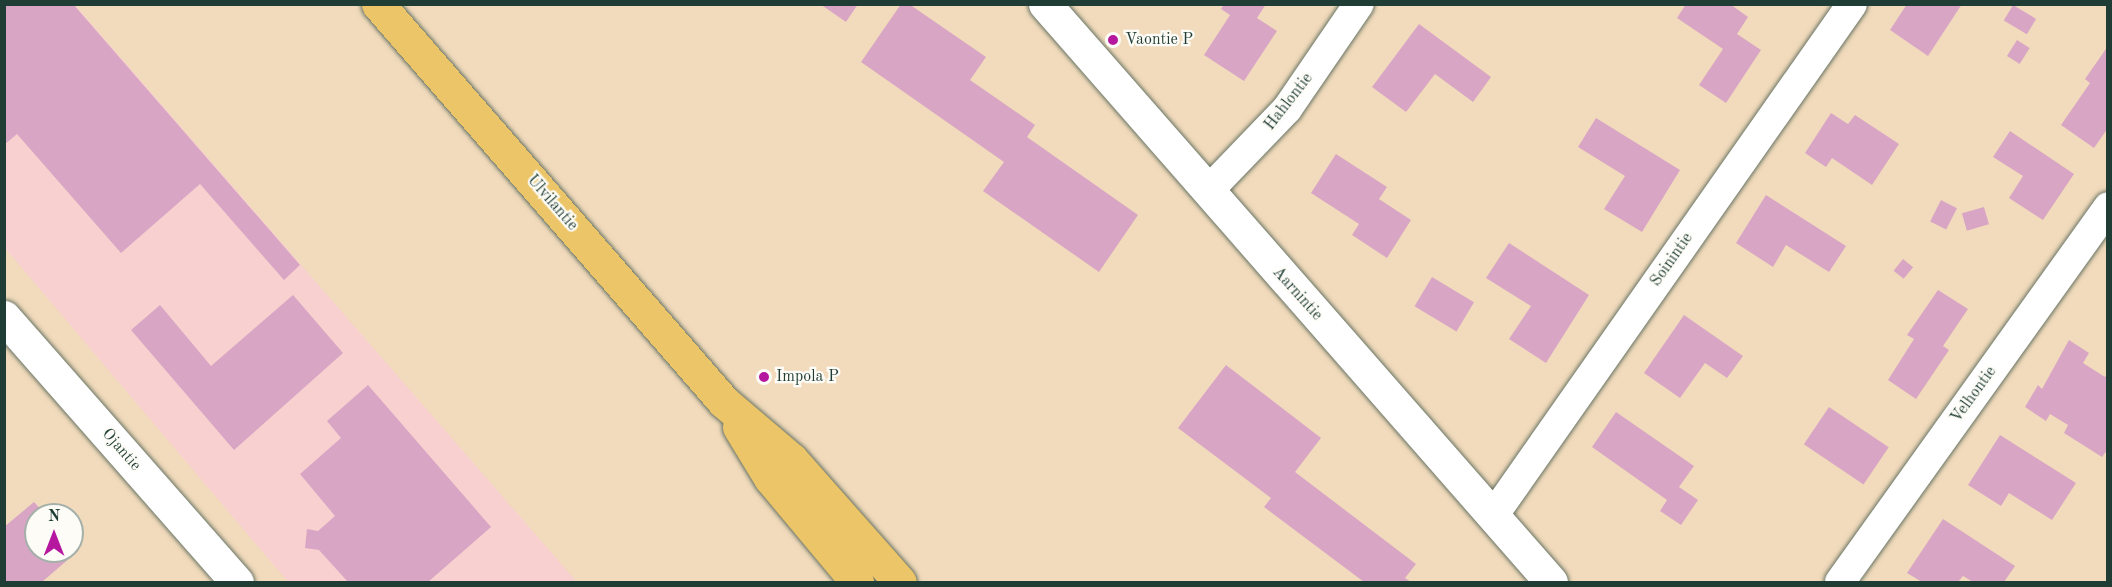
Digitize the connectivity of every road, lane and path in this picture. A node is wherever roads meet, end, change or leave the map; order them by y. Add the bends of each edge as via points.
1 (378, 4) edge
2 (1045, 4) edge
3 (1359, 4) edge
4 (1852, 4) edge
5 (1208, 191) junction
6 (2108, 207) edge
7 (4, 317) edge
8 (724, 402) junction
9 (1493, 516) junction
10 (237, 582) edge
11 (856, 582) edge
12 (900, 582) edge
13 (1551, 582) edge
14 (1840, 582) edge

1 - 8 main road, Ulvilantie
2 - 5 street, Aarnintie
3 - 5 street, Hahlontie via 1287,109
4 - 9 street, Soinintie
5 - 9 street, Aarnintie
6 - 14 street, Velhontie
7 - 10 street, Ojantie
8 - 11 main road, Ulvilantie via 770,478
8 - 12 main road, Ulvilantie via 791,459
9 - 13 street, Aarnintie

